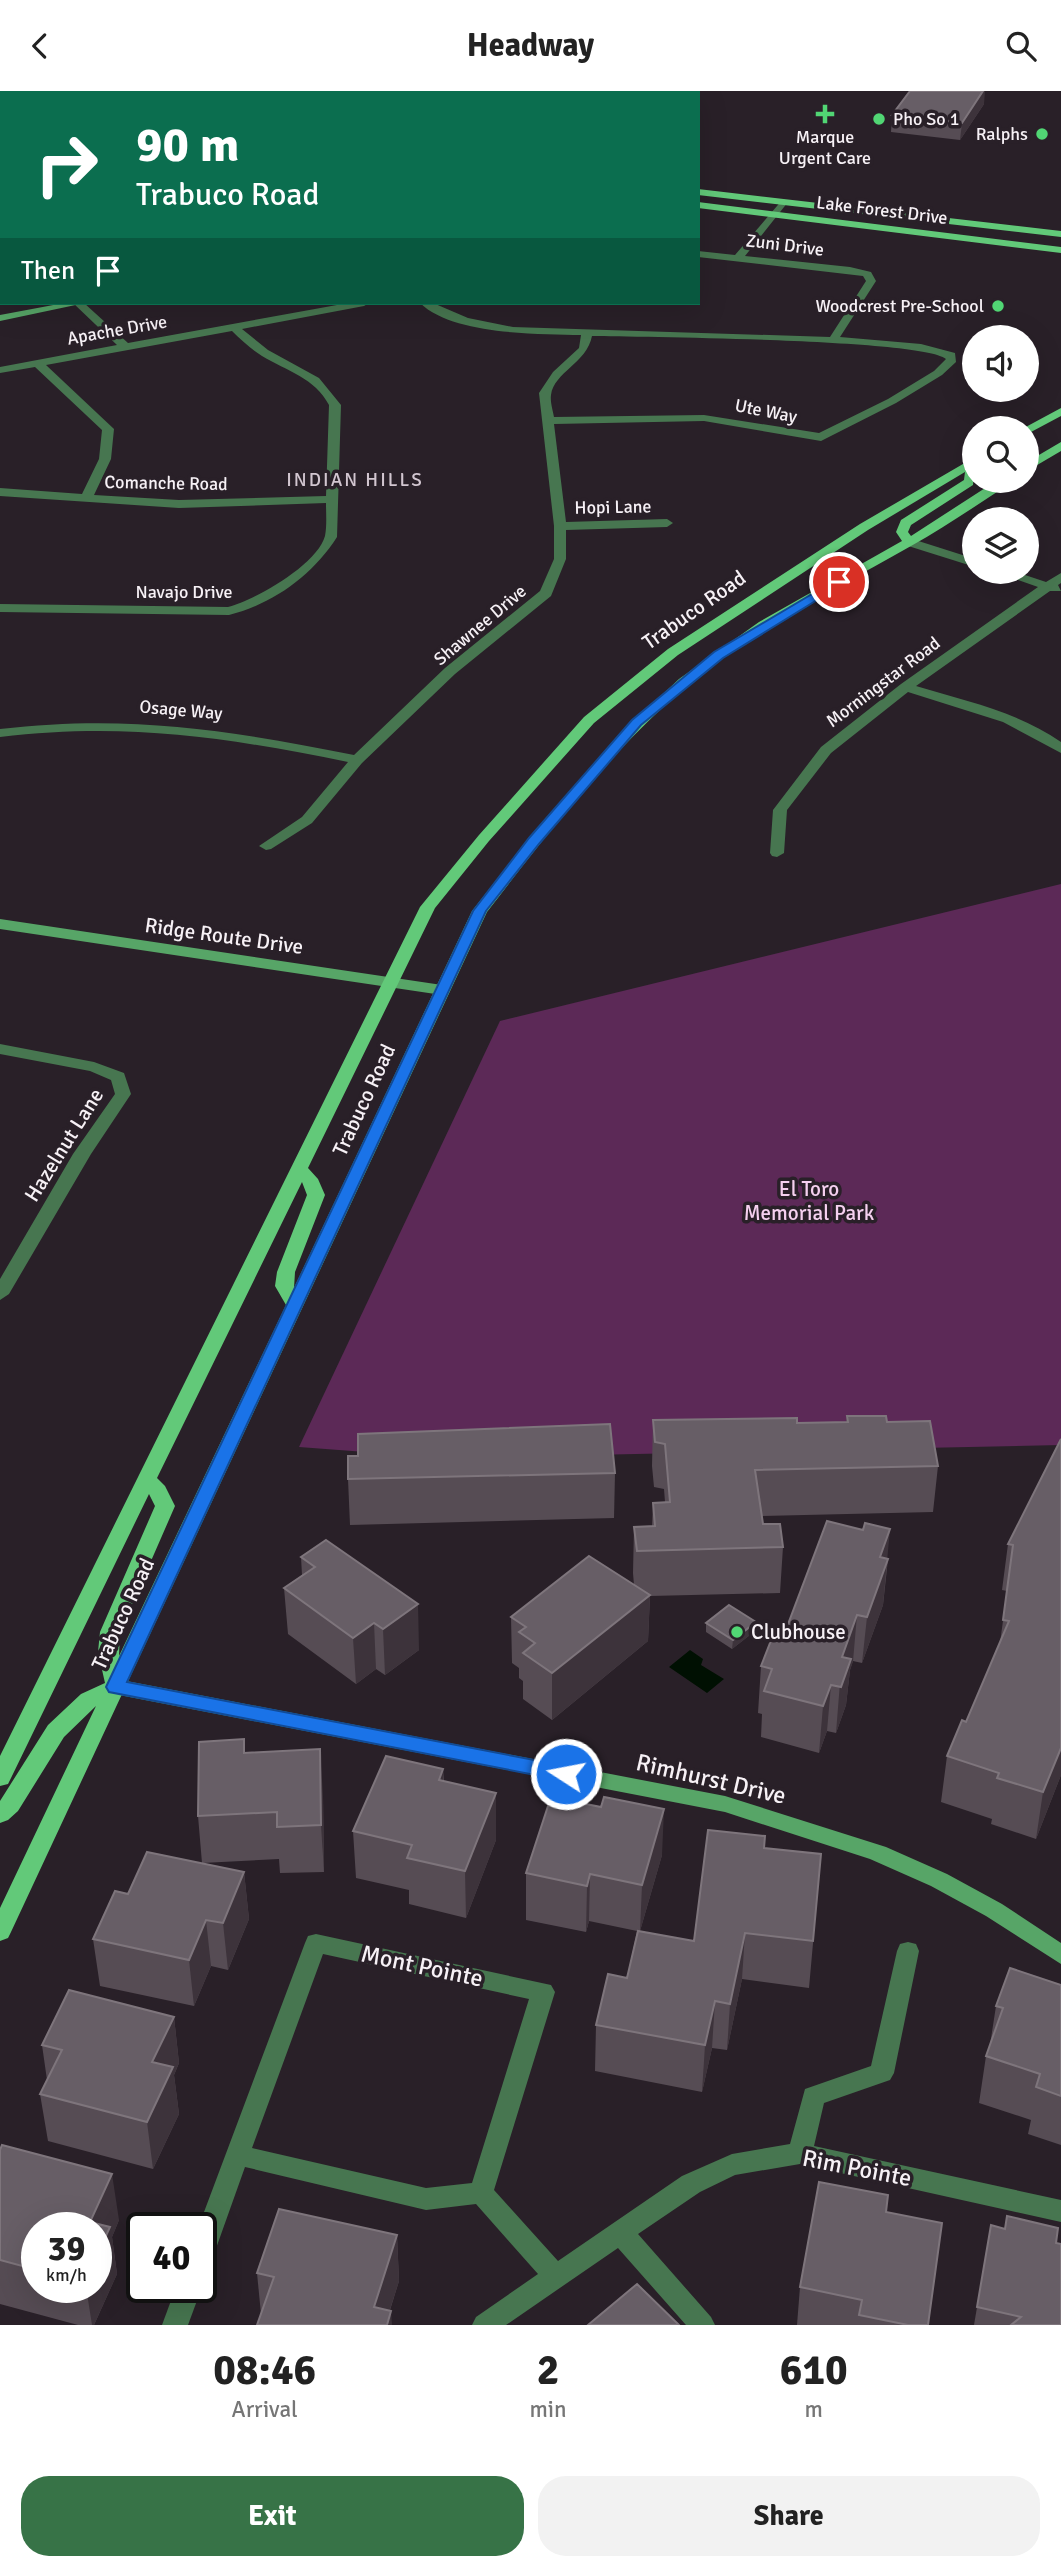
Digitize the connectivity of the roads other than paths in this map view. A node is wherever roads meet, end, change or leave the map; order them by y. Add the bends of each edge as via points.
1 (700, 193) edge
2 (783, 202) junction
3 (700, 205) edge
4 (773, 214) junction
5 (1061, 234) edge
6 (1061, 250) edge
7 (700, 254) edge
8 (739, 257) junction
9 (68, 305) edge
10 (81, 305) edge
11 (353, 305) edge
12 (429, 305) edge
13 (0, 318) edge
14 (234, 327) junction
15 (587, 332) junction
16 (833, 340) junction
17 (125, 346) junction
18 (36, 362) junction
19 (0, 370) edge
20 (1061, 411) edge
21 (548, 421) junction
22 (1039, 424) edge
23 (1061, 446) edge
24 (1039, 460) edge
25 (962, 469) edge
26 (962, 486) edge
27 (0, 492) edge
28 (986, 493) edge
29 (86, 498) junction
30 (332, 499) junction
31 (667, 523) dead end
32 (560, 526) junction
33 (909, 542) junction
34 (962, 559) edge
35 (1061, 577) edge
36 (1054, 589) edge
37 (0, 608) edge
38 (906, 687) junction
39 (0, 733) edge
40 (1061, 749) edge
41 (357, 760) junction
42 (265, 846) dead end
43 (777, 853) dead end
44 (0, 924) edge
45 (389, 982) junction
46 (442, 990) junction
47 (0, 1049) edge
48 (299, 1168) junction
49 (0, 1294) edge
50 (296, 1307) junction
51 (146, 1479) junction
52 (116, 1687) junction
53 (0, 1777) edge
54 (0, 1814) edge
55 (0, 1932) edge
56 (908, 1951) dead end
57 (1061, 1955) edge
58 (800, 2153) junction
59 (238, 2155) junction
60 (481, 2193) junction
61 (1061, 2211) edge
62 (217, 2212) edge
63 (621, 2233) junction
64 (557, 2277) junction
65 (183, 2303) edge
66 (175, 2325) edge
67 (485, 2325) edge
68 (702, 2325) edge

1 - 2 main road, Lake Forest Drive
2 - 4 street
2 - 5 main road, Lake Forest Drive
3 - 4 main road, Lake Forest Drive
4 - 6 main road, Lake Forest Drive
4 - 8 street
7 - 8 street, Zuni Drive
8 - 16 street, Zuni Drive via 867,274 871,281
9 - 13 street
10 - 17 street
11 - 14 street, Apache Drive
12 - 15 street via 488,327
14 - 17 street, Apache Drive
14 - 30 street, Navajo Drive via 267,354 317,381 330,395 335,405
15 - 16 street
15 - 21 street, Shawnee Drive via 584,349 545,393
16 - 21 street, Ute Way via 920,347 951,355 951,360 892,401 821,437 704,418
17 - 18 street, Apache Drive
18 - 19 street, Apache Drive
18 - 29 street via 108,429 105,459
20 - 22 main road
21 - 32 street, Shawnee Drive
23 - 24 main road
25 - 45 main road, Trabuco Road via 673,652 589,720 428,907
26 - 33 main road via 905,523 902,532
27 - 29 street, Comanche Road
28 - 33 main road, Trabuco Road
29 - 30 street, Comanche Road via 179,504
30 - 37 street, Navajo Drive via 331,537 325,550 313,563 242,609
31 - 32 street, Hopi Lane
32 - 41 street, Shawnee Drive via 560,559 546,593 450,671
33 - 34 street
33 - 46 main road, Trabuco Road via 718,655 637,723 480,911
35 - 36 street, Morningstar Road
36 - 38 street, Morningstar Road
38 - 40 street via 1014,723
38 - 43 street, Morningstar Road via 826,750 780,810
39 - 41 street, Osage Way via 90,723 160,725 233,734
41 - 42 street, Shawnee Drive via 307,820
44 - 45 street, Ridge Route Drive
45 - 46 street, Ridge Route Drive
45 - 48 main road, Trabuco Road
46 - 50 main road, Trabuco Road
47 - 49 street, Hazelnut Lane via 94,1067 118,1077 123,1094
48 - 50 main road via 316,1195 286,1272 285,1286
48 - 51 main road, Trabuco Road
50 - 52 main road, Trabuco Road
51 - 52 main road via 165,1506 110,1632 108,1652
51 - 53 main road, Trabuco Road
52 - 54 main road via 85,1700 74,1712
52 - 55 main road, Trabuco Road
52 - 57 street, Rimhurst Drive via 725,1804 878,1853 939,1880
56 - 58 street via 882,2073 814,2095
58 - 61 street, Rim Pointe
58 - 63 street, Rim Pointe via 732,2165 691,2184
59 - 60 street via 426,2199
59 - 60 street, Mont Pointe via 316,1943 543,1992
59 - 62 street, Mont Pointe
60 - 64 street
63 - 64 street, Rim Pointe
63 - 68 street
64 - 67 street, Rim Pointe
65 - 66 street

